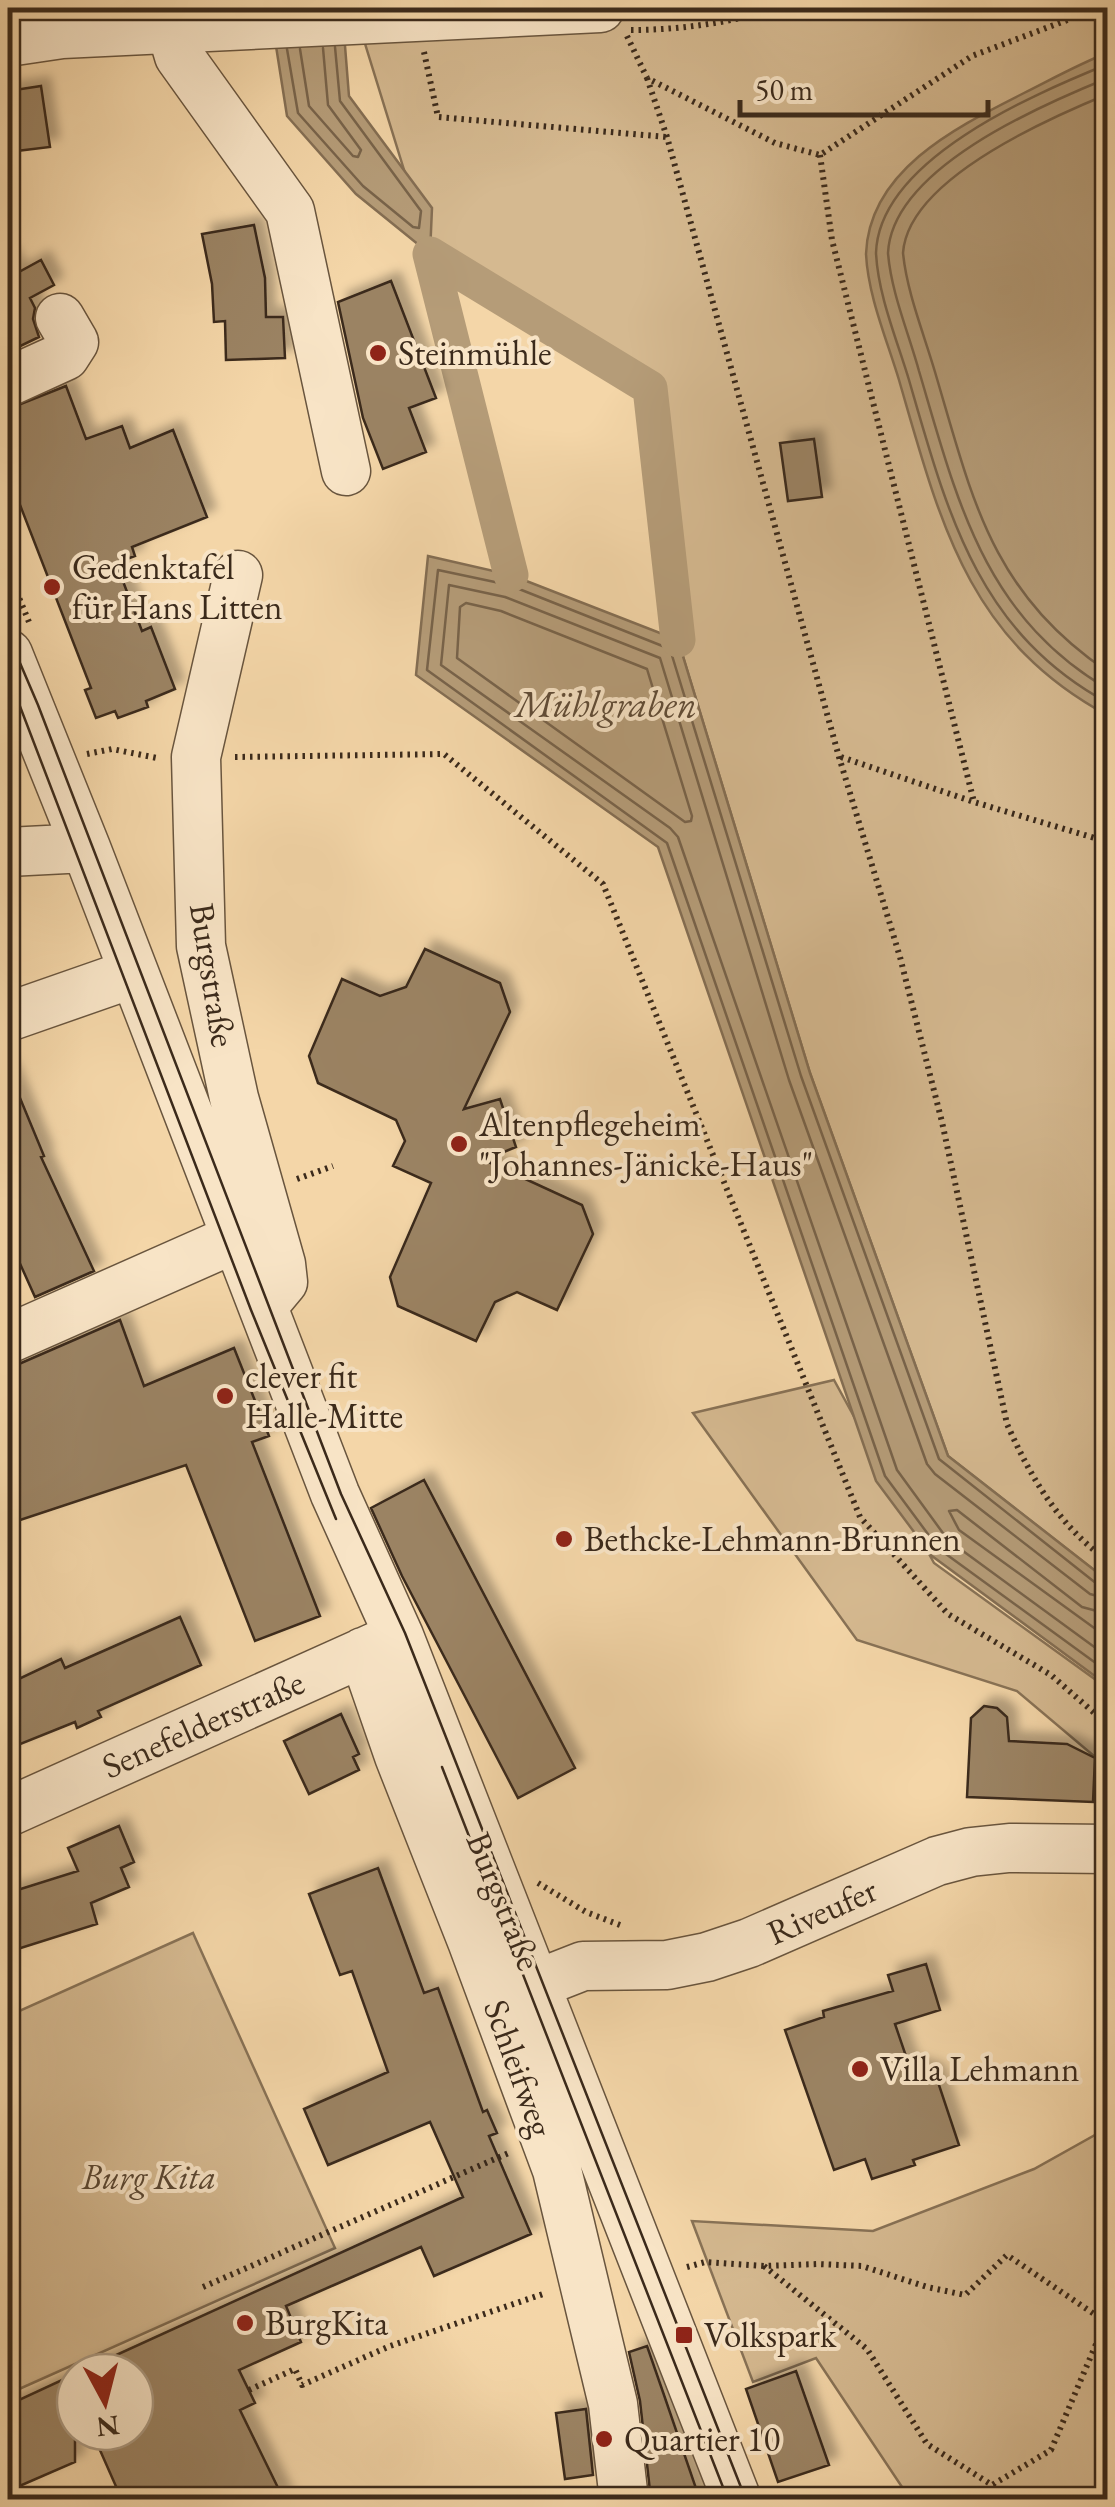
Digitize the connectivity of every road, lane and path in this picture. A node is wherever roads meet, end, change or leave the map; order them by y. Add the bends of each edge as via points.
1 (1099, 8) edge
2 (402, 14) edge
3 (612, 19) edge
4 (60, 21) edge
5 (171, 29) junction
6 (8, 42) edge
7 (647, 78) junction
8 (667, 137) junction
9 (820, 155) junction
10 (60, 318) dead end
11 (8, 382) edge
12 (346, 471) dead end
13 (8, 571) edge
14 (238, 575) dead end
15 (19, 640) edge
16 (112, 748) dead end
17 (85, 754) dead end
18 (196, 757) junction
19 (839, 757) junction
20 (92, 772) dead end
21 (974, 802) junction
22 (1108, 842) edge
23 (86, 848) junction
24 (8, 852) edge
25 (134, 973) junction
26 (8, 1017) edge
27 (333, 1166) dead end
28 (287, 1182) dead end
29 (236, 1238) junction
30 (263, 1306) junction
31 (8, 1339) edge
32 (1108, 1561) edge
33 (381, 1644) junction
34 (1108, 1725) edge
35 (8, 1812) edge
36 (1108, 1850) edge
37 (530, 1878) dead end
38 (624, 1926) dead end
39 (537, 1984) junction
40 (544, 2138) junction
41 (764, 2266) junction
42 (652, 2277) junction
43 (581, 2280) junction
44 (203, 2287) dead end
45 (1106, 2318) edge
46 (249, 2390) dead end
47 (992, 2485) junction
48 (624, 2500) edge
49 (737, 2500) edge
50 (1024, 2500) edge

1 - 9 path via 972,56
2 - 3 street
2 - 5 street
2 - 8 path via 438,117
3 - 7 path
4 - 5 street
4 - 6 street
5 - 12 street via 181,59 290,211
7 - 8 path
7 - 9 path via 776,143
8 - 19 path
9 - 21 path via 832,240
10 - 11 street via 74,342 65,356
13 - 15 path
14 - 18 street, Burgstraße
15 - 23 street, Burgstraße
16 - 18 path via 148,758
17 - 20 path
18 - 30 street, Burgstraße via 200,946 281,1264 283,1282
18 - 34 path via 444,754 603,884 860,1517 948,1614 1051,1676
19 - 21 path
19 - 32 path via 938,1104 1007,1424 1056,1514
21 - 22 path
23 - 24 street
23 - 25 street, Burgstraße
25 - 26 street
25 - 29 street, Burgstraße
27 - 28 path
29 - 30 street, Burgstraße
29 - 31 street
30 - 33 street, Burgstraße via 335,1494
33 - 35 street, Senefelderstraße
33 - 39 street, Burgstraße
33 - 40 street, Schleifweg via 399,1756
36 - 39 street, Riveufer via 971,1852 706,1957 667,1965 583,1966
37 - 38 path
39 - 42 street, Burgstraße
40 - 43 street, Schleifweg
40 - 44 path
41 - 42 path via 705,2262
41 - 45 path via 862,2266 965,2295 1007,2255
41 - 47 path via 867,2349 927,2444
42 - 49 street, Burgstraße
43 - 46 path via 390,2346 302,2385 295,2369
43 - 48 street, Schleifweg via 612,2404
45 - 47 path via 1051,2450
47 - 50 path

